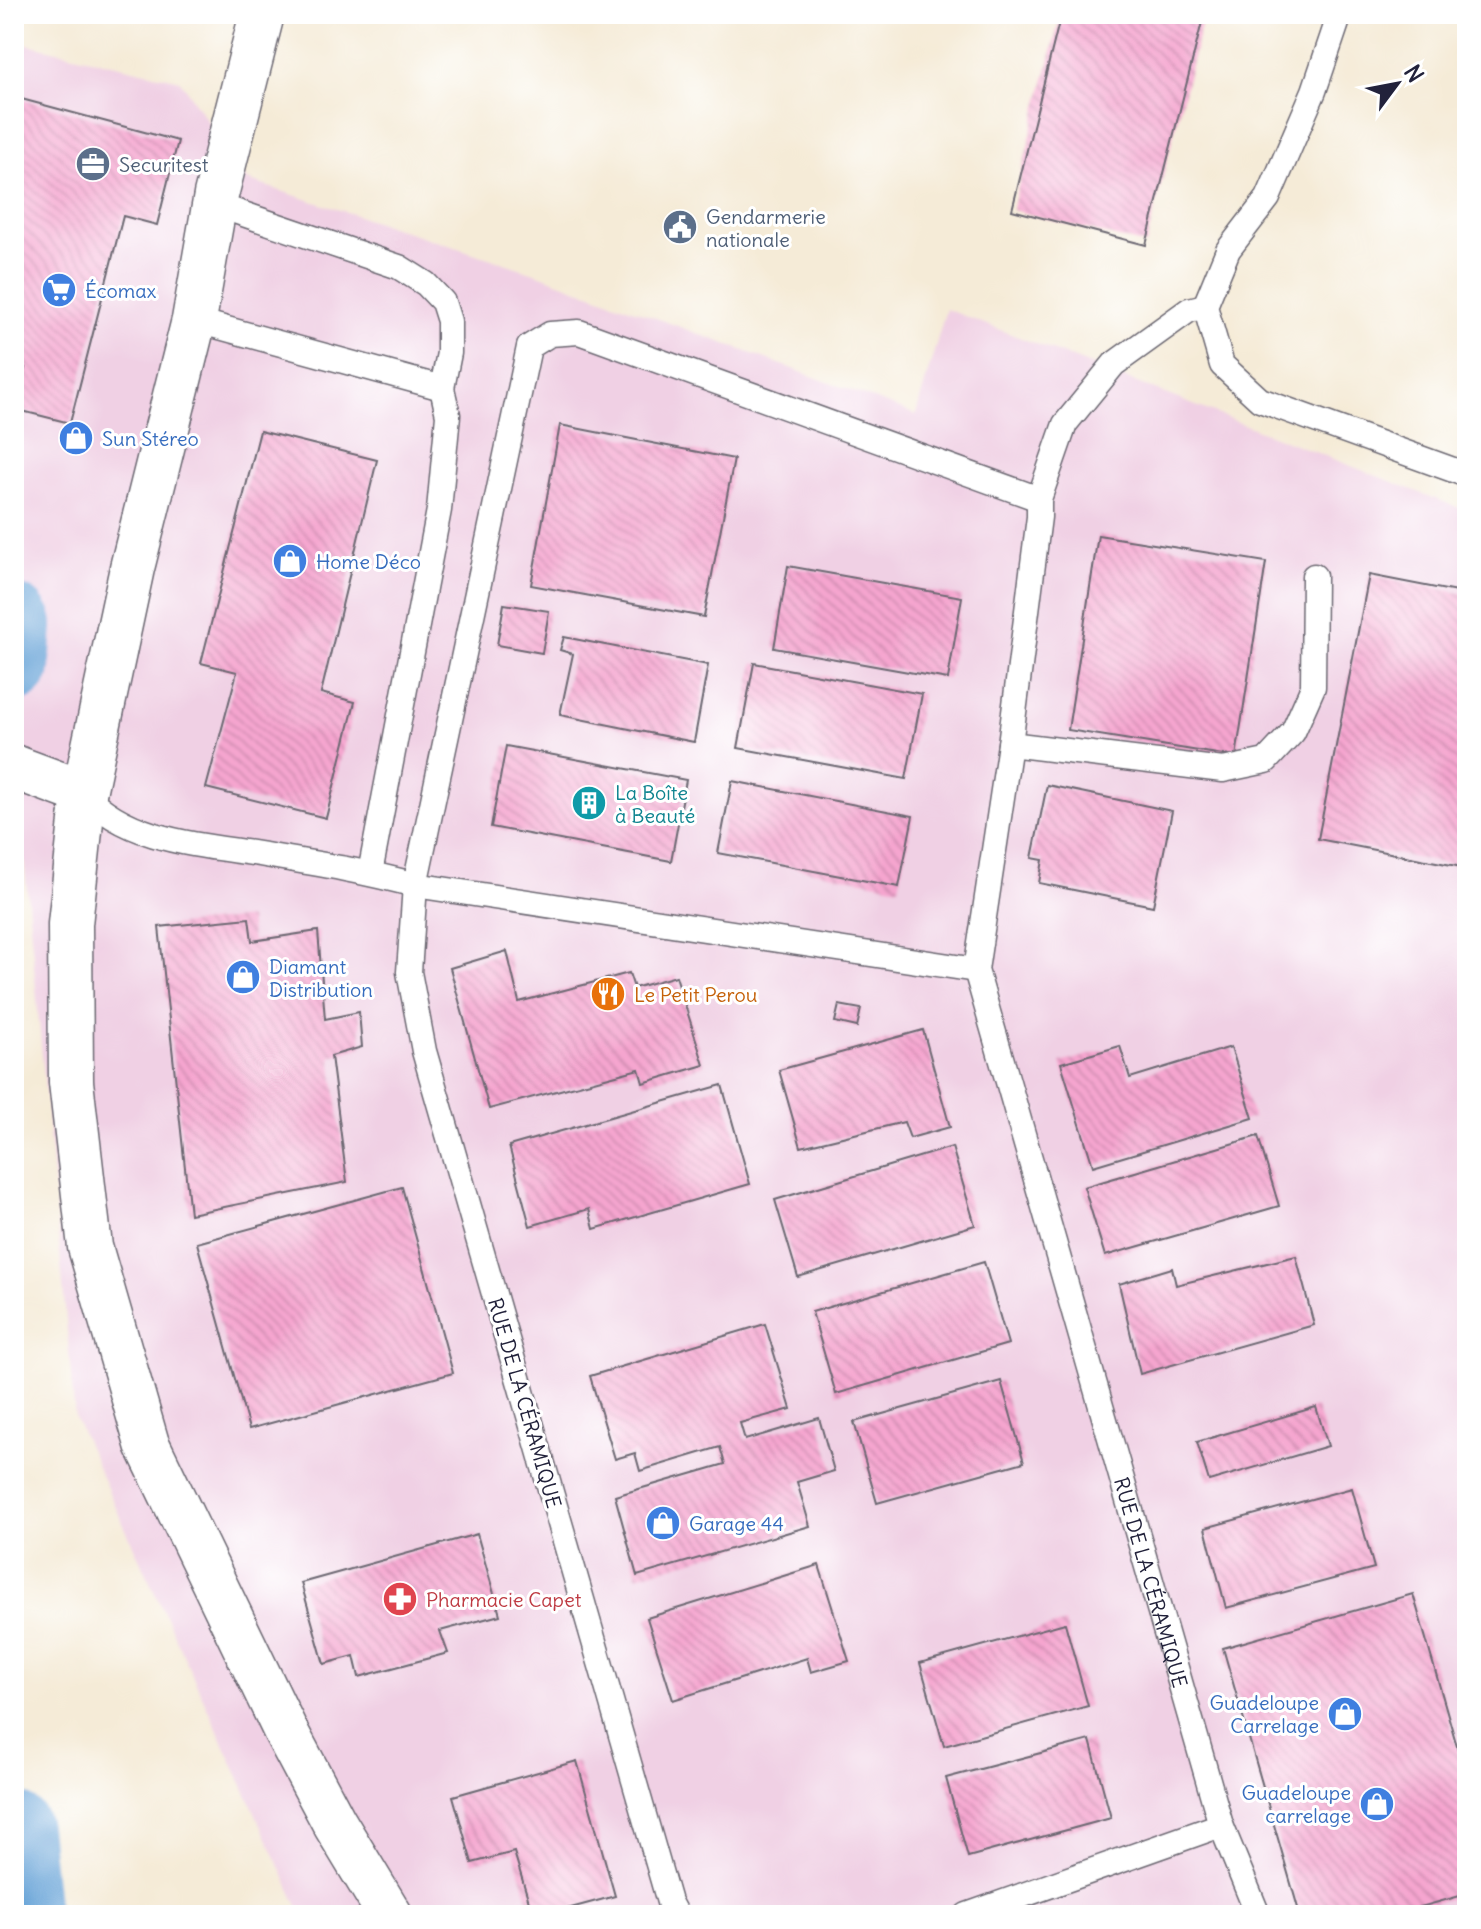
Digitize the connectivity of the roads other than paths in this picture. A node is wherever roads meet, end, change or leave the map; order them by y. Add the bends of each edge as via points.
1 (262, 14) edge
2 (1340, 14) edge
3 (214, 204) junction
4 (1205, 306) junction
5 (194, 320) junction
6 (442, 388) junction
7 (1467, 475) edge
8 (1039, 499) junction
9 (1314, 576) dead end
10 (1010, 744) junction
11 (26, 772) edge
12 (84, 793) junction
13 (370, 873) junction
14 (415, 885) junction
15 (976, 970) junction
16 (335, 1824) junction
17 (1221, 1825) junction
18 (360, 1915) edge
19 (390, 1915) edge
20 (676, 1915) edge
21 (967, 1915) edge
22 (1258, 1915) edge

1 - 3 street
2 - 4 lane via 1268,198 1228,250
3 - 5 street
3 - 6 lane via 399,267 426,284 443,302 449,321
4 - 7 lane via 1222,365 1260,400
4 - 8 lane via 1189,310 1114,364 1065,424
5 - 6 lane
5 - 12 street via 132,568
6 - 13 lane via 448,415 439,510
8 - 10 lane
8 - 14 lane, RUE DE LA CÉRAMIQUE via 579,332 550,334 529,347
9 - 10 lane via 1313,687 1293,732 1266,761 1223,770
10 - 15 lane
11 - 12 street
12 - 13 lane via 103,813 148,833
12 - 16 street via 70,924 71,1066 90,1247 147,1444
13 - 14 lane
14 - 15 lane
14 - 20 lane, RUE DE LA CÉRAMIQUE via 409,972 424,1051
15 - 17 lane, RUE DE LA CÉRAMIQUE
16 - 18 street
16 - 19 street
17 - 21 lane
17 - 22 lane, RUE DE LA CÉRAMIQUE

